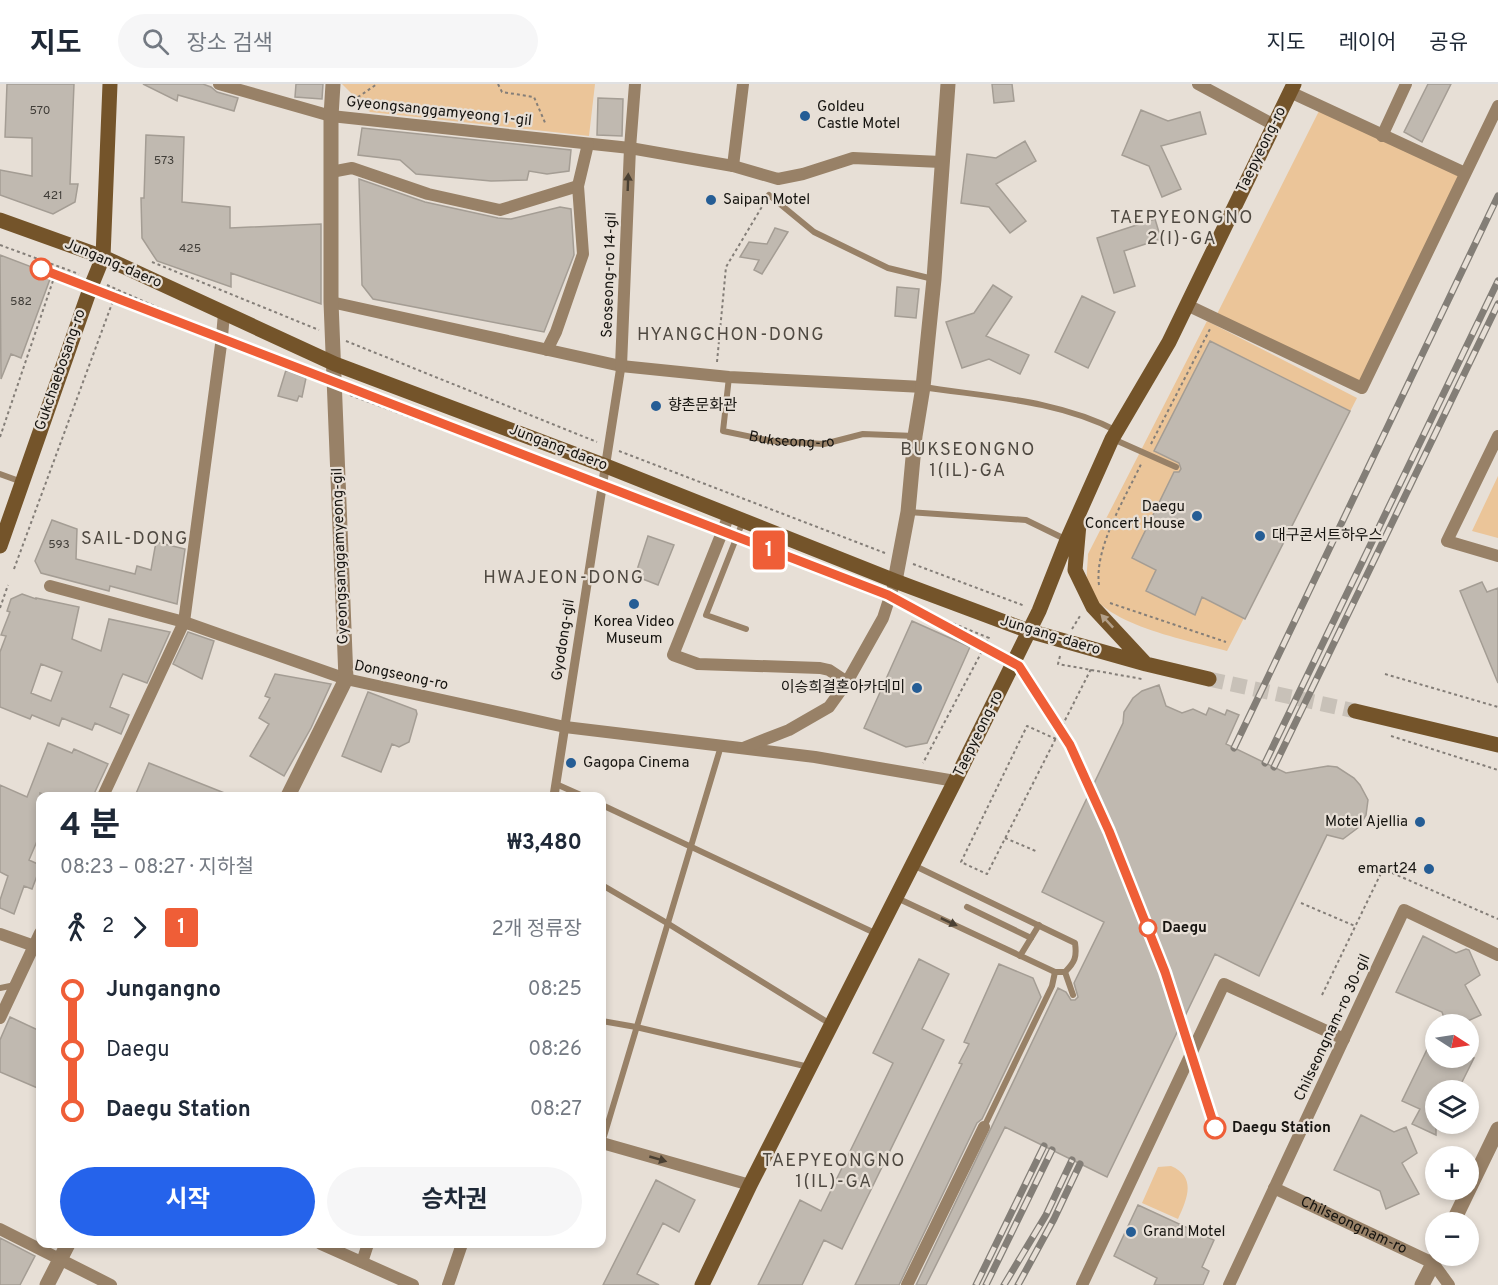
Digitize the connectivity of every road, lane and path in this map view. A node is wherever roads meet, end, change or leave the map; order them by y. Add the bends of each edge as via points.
1 (110, 84) edge
2 (219, 84) edge
3 (333, 84) edge
4 (377, 84) edge
5 (498, 84) edge
6 (635, 84) edge
7 (743, 84) edge
8 (948, 84) edge
9 (1197, 84) edge
10 (1406, 84) edge
11 (1292, 88) edge
12 (1498, 106) edge
13 (331, 116) junction
14 (1274, 125) junction
15 (1382, 136) junction
16 (554, 140) junction
17 (588, 144) junction
18 (630, 148) junction
19 (941, 162) junction
20 (733, 166) junction
21 (331, 172) junction
22 (1465, 173) junction
23 (578, 186) junction
24 (769, 195) joint
25 (0, 220) edge
26 (0, 246) edge
27 (103, 257) junction
28 (147, 260) dead end
29 (58, 266) junction
30 (93, 279) junction
31 (934, 279) junction
32 (118, 290) junction
33 (331, 302) junction
34 (1187, 305) junction
35 (224, 313) junction
36 (1215, 318) junction
37 (333, 335) junction
38 (222, 337) junction
39 (547, 350) junction
40 (335, 364) junction
41 (621, 366) junction
42 (716, 375) junction
43 (729, 376) junction
44 (923, 387) junction
45 (334, 389) junction
46 (1115, 435) junction
47 (915, 436) junction
48 (1498, 436) edge
49 (0, 437) edge
50 (608, 447) junction
51 (1145, 454) junction
52 (606, 466) junction
53 (1176, 467) dead end
54 (0, 474) edge
55 (22, 482) junction
56 (602, 489) junction
57 (1080, 511) junction
58 (908, 512) junction
59 (736, 518) junction
60 (722, 534) junction
61 (735, 539) junction
62 (1067, 540) junction
63 (0, 546) edge
64 (1498, 555) edge
65 (899, 559) junction
66 (14, 569) dead end
67 (895, 581) junction
68 (8, 585) dead end
69 (50, 585) dead end
70 (1100, 590) dead end
71 (1105, 596) dead end
72 (891, 598) junction
73 (0, 608) edge
74 (1039, 611) junction
75 (184, 622) junction
76 (746, 629) dead end
77 (1029, 631) junction
78 (1226, 642) dead end
79 (1146, 664) junction
80 (1091, 669) dead end
81 (1384, 674) dead end
82 (346, 679) junction
83 (1209, 679) tunnel mouth
84 (847, 682) junction
85 (1498, 707) edge
86 (1355, 711) tunnel mouth
87 (565, 727) junction
88 (1388, 735) dead end
89 (1056, 739) junction
90 (1498, 745) edge
91 (721, 746) junction
92 (742, 748) junction
93 (1498, 770) edge
94 (917, 775) junction
95 (956, 781) junction
96 (556, 784) junction
97 (105, 792) edge
98 (290, 792) edge
99 (555, 792) edge
100 (574, 792) edge
101 (606, 807) edge
102 (1005, 838) junction
103 (689, 847) junction
104 (1038, 852) dead end
105 (913, 865) junction
106 (606, 887) edge
107 (896, 897) junction
108 (1301, 903) dead end
109 (967, 907) dead end
110 (667, 923) junction
111 (1039, 925) junction
112 (1355, 926) dead end
113 (0, 934) edge
114 (878, 934) junction
115 (1031, 938) junction
116 (36, 946) edge
117 (36, 950) edge
118 (1498, 955) edge
119 (1020, 956) junction
120 (1055, 972) junction
121 (1065, 972) junction
122 (15, 985) junction
123 (0, 988) edge
124 (1073, 995) dead end
125 (0, 1018) edge
126 (606, 1022) edge
127 (832, 1025) junction
128 (636, 1027) junction
129 (1344, 1039) junction
130 (810, 1067) junction
131 (984, 1127) joint
132 (606, 1129) edge
133 (1498, 1129) edge
134 (606, 1144) edge
135 (750, 1185) junction
136 (1274, 1188) junction
137 (1458, 1212) edge
138 (0, 1229) edge
139 (36, 1248) edge
140 (37, 1248) edge
141 (66, 1248) edge
142 (330, 1248) edge
143 (367, 1248) edge
144 (461, 1248) edge
145 (1425, 1255) edge
146 (60, 1260) junction
147 (362, 1262) junction
148 (1432, 1266) edge
149 (1439, 1266) edge
150 (47, 1285) edge
151 (111, 1285) edge
152 (413, 1285) edge
153 (448, 1285) edge
154 (702, 1285) edge
155 (907, 1285) edge
156 (1082, 1285) edge
157 (1229, 1285) edge
158 (1422, 1285) edge
159 (1449, 1285) edge

1 - 27 main road, Gukchaebosang-ro
2 - 13 street, Gyeongsanggamyeong 1-gil
3 - 13 street, Gyeongsanggamyeong-gil
4 - 13 path
5 - 16 path via 502,92 534,97
6 - 18 street, Seoseong-ro 14-gil
7 - 20 street
8 - 19 street
9 - 14 street
10 - 15 street
11 - 14 main road, Taepyeong-ro
11 - 15 street, Taepyeong-ro
12 - 22 street
13 - 16 street, Gyeongsanggamyeong 1-gil
13 - 21 street, Gyeongsanggamyeong-gil
14 - 34 main road, Taepyeong-ro
15 - 22 street, Taepyeong-ro
16 - 17 street, Gyeongsanggamyeong 1-gil
17 - 18 street, Gyeongsanggamyeong 1-gil
17 - 23 street
18 - 20 street, Gyeongsanggamyeong 1-gil
41 -> 18 street, Seoseong-ro 14-gil
19 - 20 street, Gyeongsanggamyeong 1-gil via 853,158 778,179
19 - 31 street
21 - 23 street via 352,168 428,194 500,210
21 - 33 street, Gyeongsanggamyeong-gil
22 - 36 street via 1362,388
23 - 39 street via 583,254
24 - 31 lane via 814,232 888,268
24 - 42 path via 726,267
25 - 27 main road, Jungang-daero
26 - 29 path
27 - 30 main road, Gukchaebosang-ro
27 - 35 main road, Jungang-daero
28 - 37 path
29 - 30 path
29 - 49 path
30 - 32 path
30 - 55 main road, Gukchaebosang-ro
31 - 44 street
32 - 38 path
32 - 66 path
33 - 37 street, Gyeongsanggamyeong-gil
33 - 39 street
34 - 36 street
34 - 46 main road, Taepyeong-ro
35 - 38 street
35 - 40 main road, Jungang-daero
36 - 51 path
37 - 40 street, Gyeongsanggamyeong-gil
37 - 50 path
38 - 45 path
38 - 75 street
39 - 41 street
40 - 45 street, Gyeongsanggamyeong-gil
40 - 52 main road, Jungang-daero
41 - 42 street
41 - 50 street, Seoseong-ro 14-gil
42 - 43 street
43 - 44 street
43 - 47 lane, Bukseong-ro via 723,431 771,441 824,444 863,434
44 - 46 lane via 1056,407 1101,423
44 - 47 street
45 - 56 path
45 - 82 street, Gyeongsanggamyeong-gil
46 - 51 lane
46 - 57 main road, Taepyeong-ro
47 - 58 street
48 - 64 street via 1447,541
50 - 52 street, Seoseong-ro 14-gil
50 - 65 path
51 - 53 lane
51 - 70 path via 1103,546 1098,572
52 - 56 street, Gyodong-gil
52 - 59 main road, Jungang-daero
54 - 55 lane
55 - 63 main road, Gukchaebosang-ro
56 - 60 path
56 - 87 street, Gyodong-gil
57 - 62 main road, Taepyeong-ro
79 -> 57 main road via 1094,607 1075,570
58 - 62 lane via 1026,520
58 - 65 street
59 - 60 street
59 - 61 lane
59 - 67 main road, Jungang-daero
60 - 84 street via 673,655 698,664 820,668
61 - 72 path
61 - 76 lane via 706,615
62 - 74 main road, Taepyeong-ro
65 - 67 street
65 - 74 path
67 - 72 street
67 - 77 main road, Jungang-daero
68 - 73 path
69 - 75 street, Dongseong-ro
71 - 78 path via 1110,603
72 - 84 street via 884,618
72 - 94 path via 989,638
74 - 77 main road, Taepyeong-ro
75 - 82 street, Dongseong-ro
75 - 97 street
77 - 79 main road, Jungang-daero
77 - 95 main road, Taepyeong-ro
79 - 83 main road, Jungang-daero
80 - 89 path
81 - 85 path
82 - 87 street, Dongseong-ro
82 - 98 street, Gyeongsanggamyeong-gil
84 - 92 street via 829,707 789,730
86 - 90 main road
87 - 91 street, Dongseong-ro
87 - 96 street, Gyodong-gil
88 - 93 path
89 - 102 path
89 - 102 path via 1027,726 961,862 987,874
91 - 92 street, Dongseong-ro
91 - 103 lane
92 - 94 street, Dongseong-ro
94 - 95 street, Dongseong-ro
95 - 105 main road, Taepyeong-ro
96 - 99 street, Gyodong-gil
96 - 100 lane
101 - 103 lane
102 - 104 path
103 - 110 lane
103 - 114 lane
105 - 107 main road, Taepyeong-ro
105 - 111 lane
106 - 110 lane
107 - 114 main road, Taepyeong-ro
107 -> 119 lane
108 - 112 path
109 - 115 lane
110 - 127 lane
110 - 128 lane
111 - 115 lane
111 - 121 lane via 1075,943 1074,963
113 - 116 street
114 - 127 main road, Taepyeong-ro
115 - 119 lane
117 - 122 street
118 - 129 street, Chilseongnam-ro 30-gil via 1404,910
119 - 120 lane
120 - 121 lane
120 - 131 lane via 1052,986
121 - 124 lane
122 - 123 lane
122 - 125 street
126 - 128 lane
127 - 130 main road, Taepyeong-ro
128 - 130 lane
128 - 132 lane
129 - 136 street, Chilseongnam-ro 30-gil
129 - 156 street via 1224,984
130 - 135 main road, Taepyeong-ro
131 - 155 street
133 - 137 street
134 -> 135 street
135 - 154 main road, Taepyeong-ro
136 - 145 street, Chilseongnam-ro
136 - 157 street, Chilseongnam-ro 30-gil
138 - 139 street
140 - 146 street
141 - 146 street
142 - 147 street
143 - 147 street
144 - 153 street
146 - 150 street
146 - 151 street
147 - 152 street
148 - 158 street
149 - 159 street

